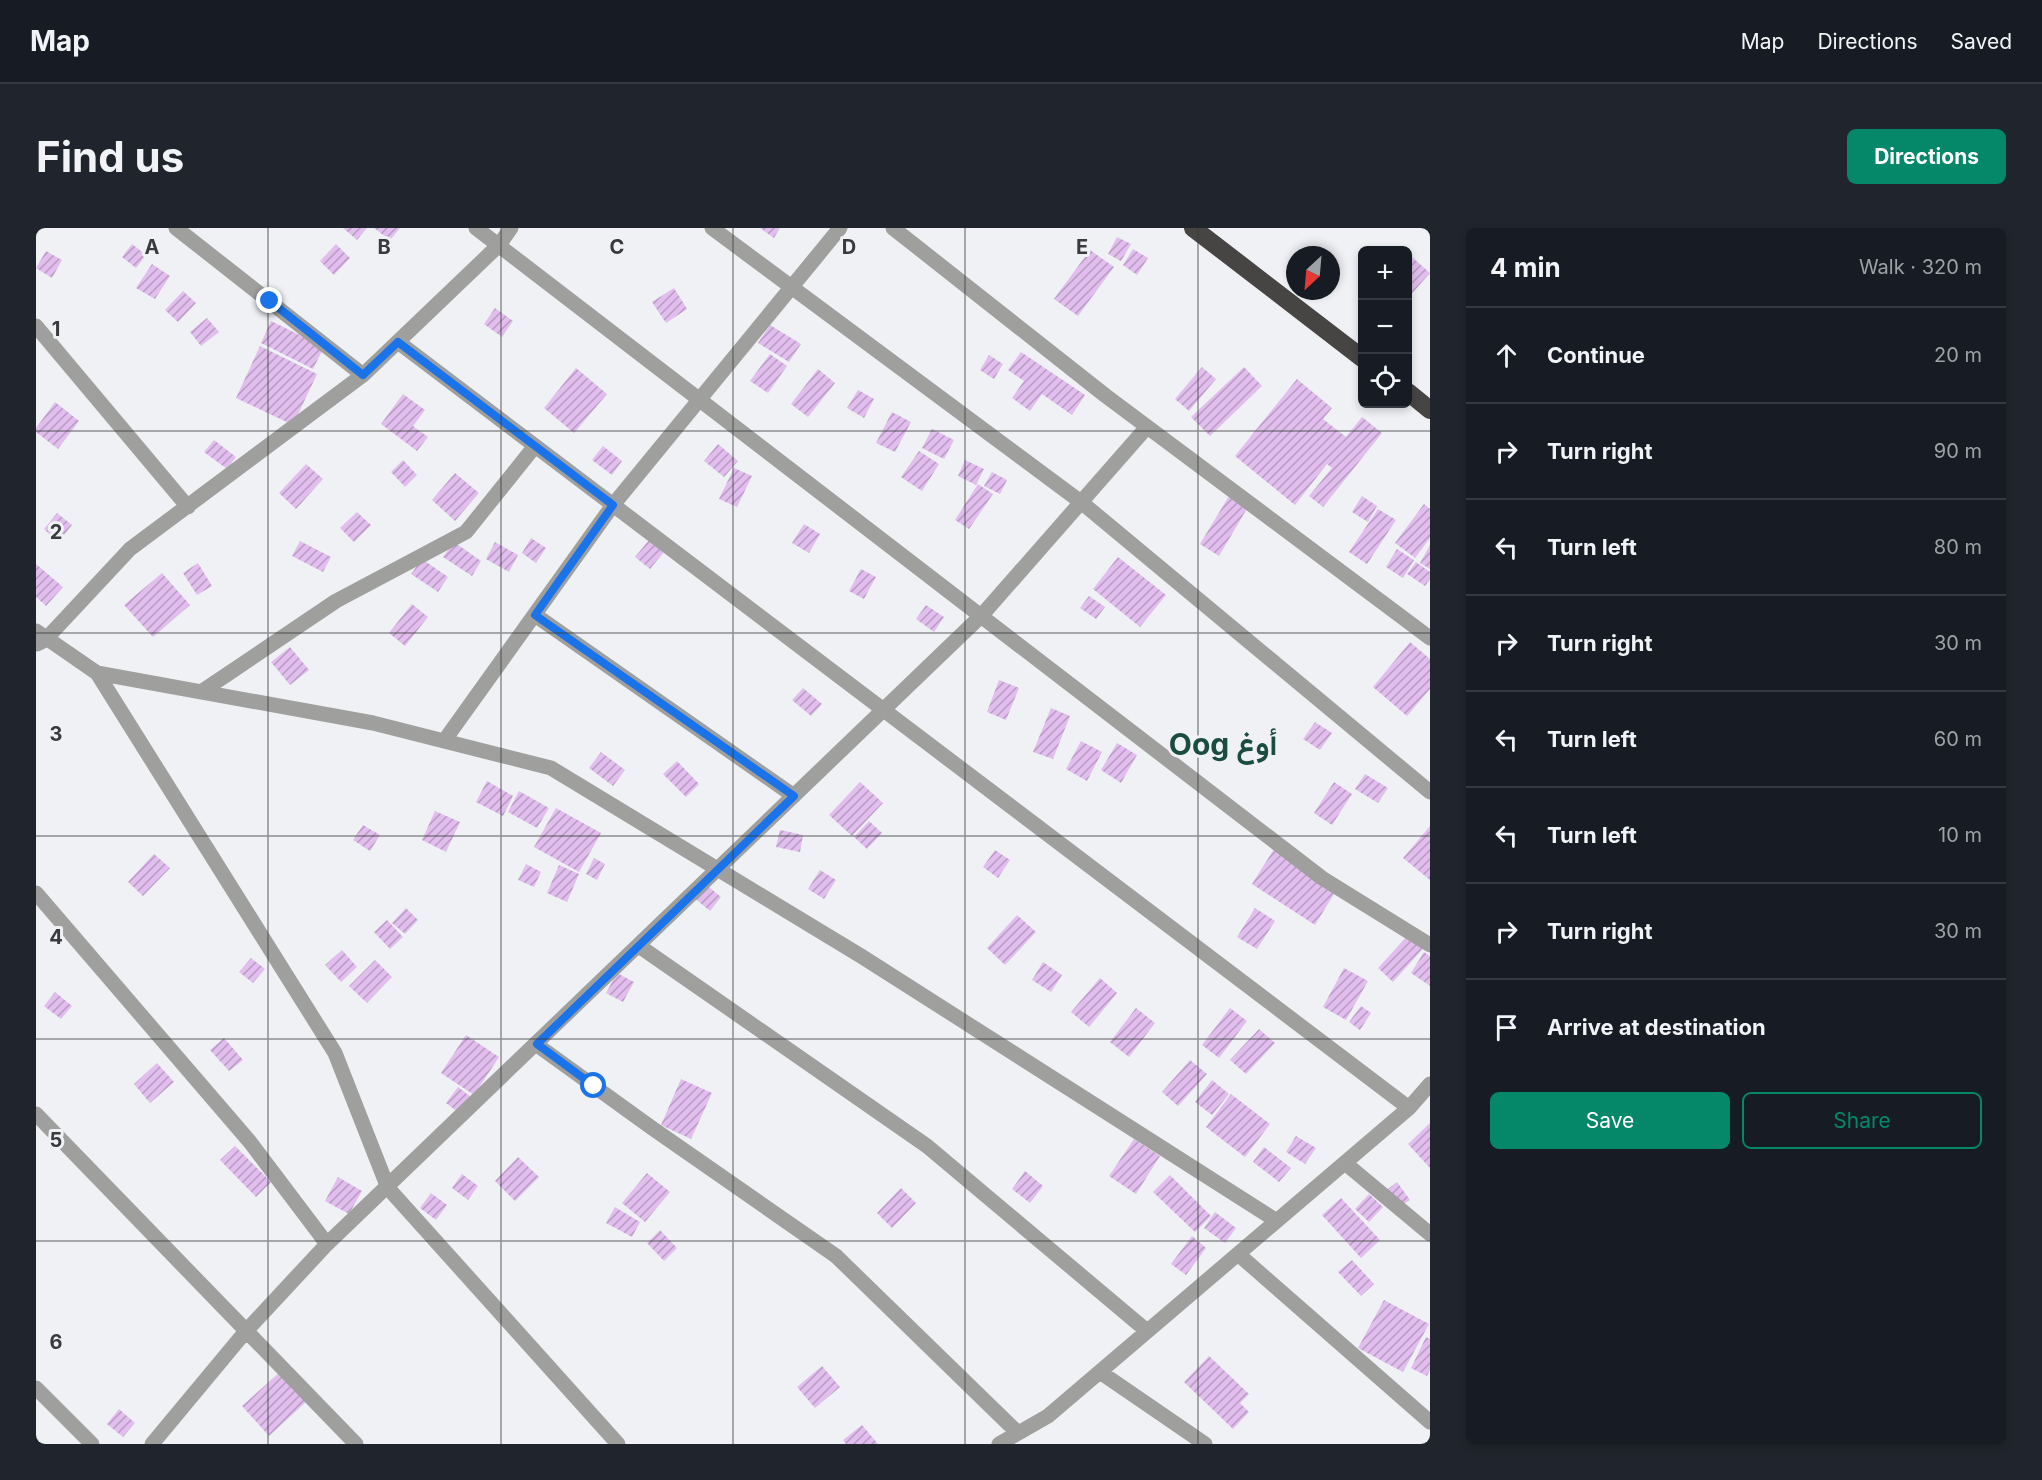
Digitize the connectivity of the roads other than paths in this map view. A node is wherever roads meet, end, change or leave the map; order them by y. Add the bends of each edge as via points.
1 (176, 228) edge
2 (476, 228) edge
3 (511, 228) edge
4 (712, 228) edge
5 (840, 228) edge
6 (893, 228) edge
7 (1193, 228) edge
8 (499, 245) junction
9 (792, 287) junction
10 (36, 326) edge
11 (398, 342) junction
12 (1358, 355) edge
13 (363, 375) junction
14 (1412, 396) edge
15 (701, 399) junction
16 (1430, 410) edge
17 (1147, 427) junction
18 (535, 446) junction
19 (1081, 502) junction
20 (613, 505) junction
21 (188, 507) junction
22 (535, 615) junction
23 (982, 615) junction
24 (1430, 638) edge
25 (39, 639) edge
26 (97, 673) junction
27 (201, 692) junction
28 (884, 710) junction
29 (444, 741) junction
30 (1430, 792) edge
31 (794, 796) junction
32 (36, 893) edge
33 (1430, 945) edge
34 (639, 946) junction
35 (537, 1044) junction
36 (1430, 1084) edge
37 (1409, 1108) junction
38 (36, 1114) edge
39 (1345, 1163) junction
40 (388, 1188) junction
41 (1277, 1221) junction
42 (1430, 1234) edge
43 (327, 1244) junction
44 (1238, 1254) junction
45 (246, 1331) junction
46 (1147, 1331) junction
47 (1100, 1372) junction
48 (36, 1388) edge
49 (1430, 1422) edge
50 (1018, 1433) junction
51 (92, 1444) edge
52 (152, 1444) edge
53 (356, 1444) edge
54 (618, 1444) edge
55 (999, 1444) edge
56 (1205, 1444) edge

1 - 13 street
2 - 8 street
3 - 8 street
4 - 9 street
5 - 9 street
6 - 17 street
7 - 12 highway
8 - 11 street
8 - 15 street
9 - 15 street
9 - 19 street
10 - 21 street
11 - 13 street
11 - 18 street
13 - 21 street
14 - 16 highway
15 - 20 street
15 - 23 street
17 - 19 street
17 - 24 street
18 - 20 street
18 - 27 street via 466,532 336,601
19 - 23 street
19 - 30 street
20 - 22 street
20 - 28 street
21 - 25 street via 130,549
22 - 29 street
22 - 31 street
23 - 28 street
23 - 33 street via 1322,878
25 - 26 street
26 - 27 street
26 - 40 street via 336,1053
27 - 29 street via 373,723
28 - 31 street
28 - 37 street
29 - 41 street via 551,768 861,957
31 - 34 street
32 - 43 street via 250,1142
34 - 35 street
34 - 46 street via 927,1146
35 - 40 street
35 - 50 street via 836,1256
36 - 37 street
37 - 39 street
38 - 45 street
39 - 41 street
39 - 42 street
40 - 43 street
40 - 54 street
41 - 44 street
43 - 45 street
44 - 46 street
44 - 49 street
45 - 52 street
45 - 53 street
46 - 47 street
47 - 50 street via 1048,1416
47 - 56 street
48 - 51 street
50 - 55 street

